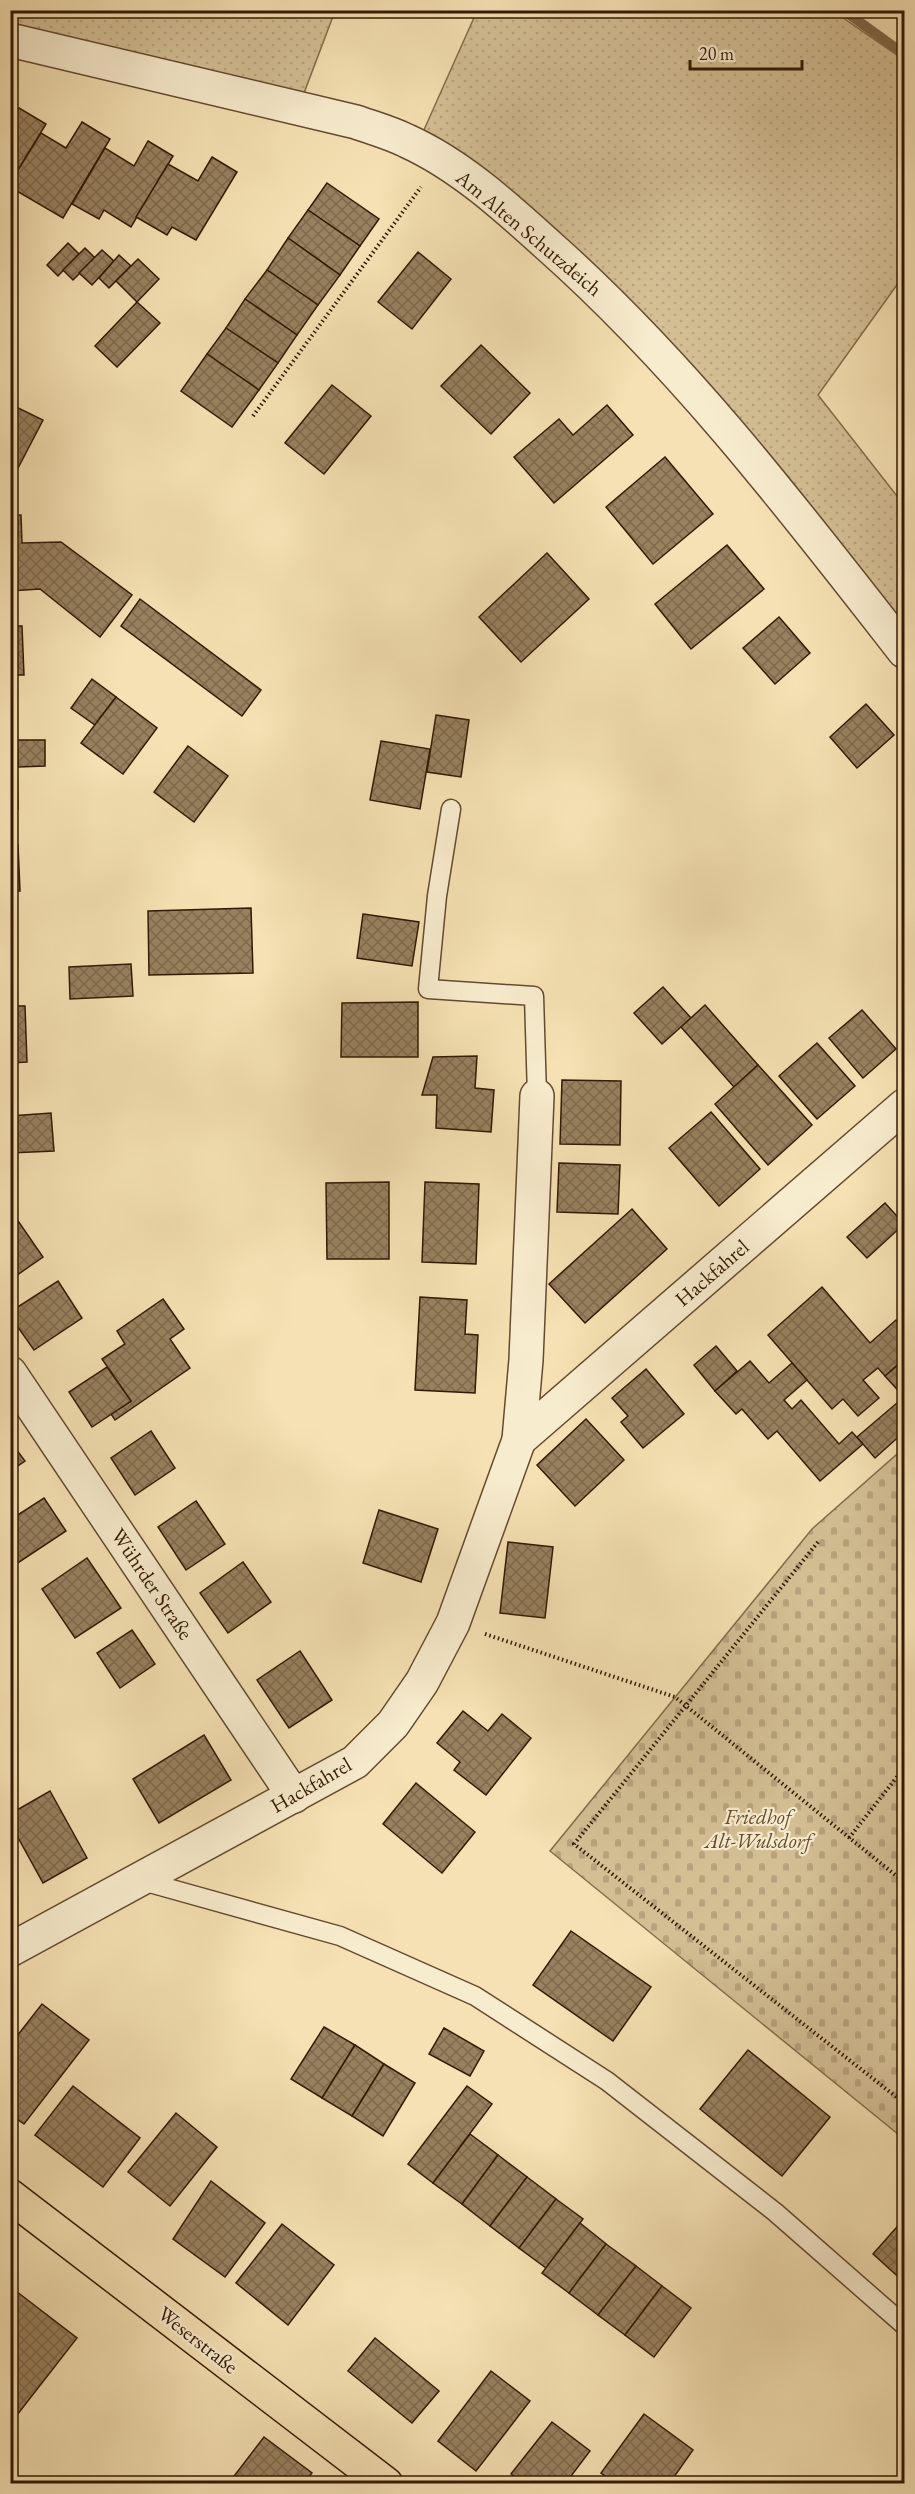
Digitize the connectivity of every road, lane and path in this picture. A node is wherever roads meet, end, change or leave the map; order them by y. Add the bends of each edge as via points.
1 (10, 40) edge
2 (441, 159) junction
3 (253, 416) dead end
4 (904, 651) edge
5 (451, 809) dead end
6 (537, 1096) joint
7 (904, 1106) edge
8 (10, 1373) edge
9 (519, 1440) junction
10 (818, 1542) dead end
11 (453, 1623) junction
12 (684, 1706) junction
13 (904, 1768) edge
14 (294, 1796) junction
15 (849, 1838) junction
16 (139, 1880) junction
17 (904, 1882) edge
18 (10, 1950) edge
19 (904, 2103) edge
20 (10, 2196) edge
21 (904, 2325) edge
22 (386, 2484) edge

1 - 2 street, Am Alten Schutzdeich via 356,122
2 - 3 path
2 - 4 street, Am Alten Schutzdeich via 519,219 624,315 765,473
5 - 6 lane via 428,989 534,996
6 - 9 street, Hackfahrel
7 - 9 street, Hackfahrel
8 - 14 street, Wührder Straße
9 - 11 street, Hackfahrel
10 - 12 path
11 - 12 path via 675,1697
11 - 14 street, Hackfahrel via 422,1682 393,1724 355,1761
12 - 15 path
12 - 19 path via 574,1844
13 - 15 path
14 - 16 street, Hackfahrel
15 - 17 path
16 - 18 street, Hackfahrel
16 - 21 lane via 340,1936 475,1996 607,2081 775,2212
20 - 22 main road, Weserstraße

